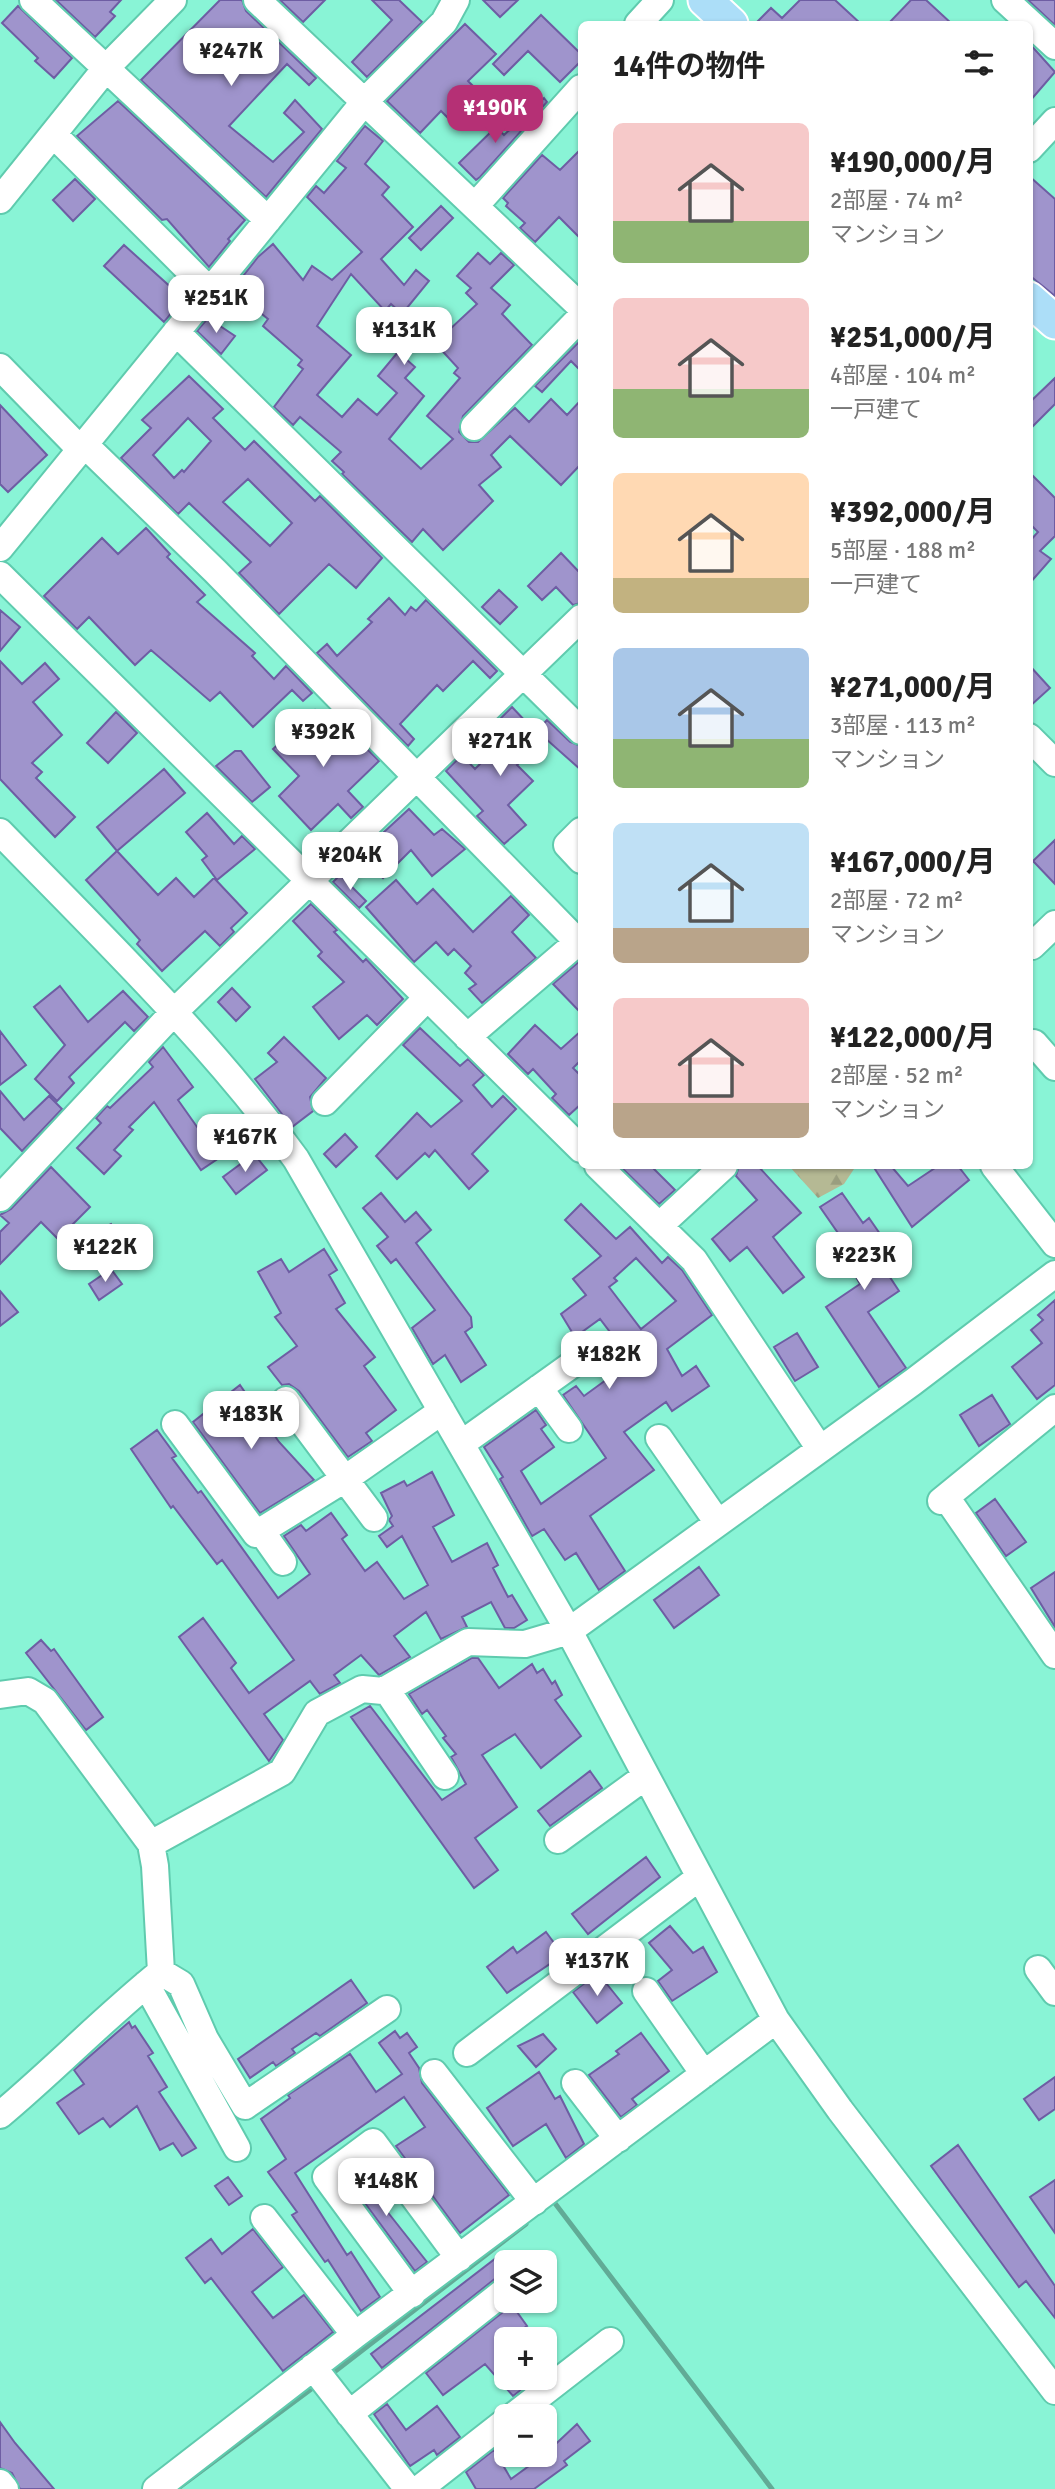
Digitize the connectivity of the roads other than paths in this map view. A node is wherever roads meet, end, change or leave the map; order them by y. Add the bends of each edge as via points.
1 (33, 0) edge
2 (173, 0) edge
3 (257, 0) edge
4 (456, 0) edge
5 (660, 0) edge
6 (705, 0) edge
7 (1005, 0) edge
8 (641, 21) edge
9 (728, 21) edge
10 (1028, 21) edge
11 (1033, 26) edge
12 (1055, 46) edge
13 (107, 67) junction
14 (578, 91) edge
15 (365, 101) junction
16 (1055, 121) edge
17 (54, 135) junction
18 (1033, 145) edge
19 (0, 200) edge
20 (475, 206) junction
21 (268, 220) junction
22 (211, 292) junction
23 (1033, 303) edge
24 (578, 304) edge
25 (578, 320) edge
26 (1055, 322) edge
27 (176, 332) junction
28 (0, 367) edge
29 (474, 427) dead end
30 (83, 448) junction
31 (0, 548) edge
32 (0, 575) edge
33 (578, 621) edge
34 (524, 674) junction
35 (578, 729) edge
36 (1033, 741) edge
37 (1055, 763) edge
38 (415, 778) junction
39 (0, 832) edge
40 (578, 834) edge
41 (578, 857) edge
42 (309, 880) junction
43 (1055, 924) edge
44 (1033, 945) edge
45 (427, 998) junction
46 (174, 1012) junction
47 (467, 1037) junction
48 (1033, 1044) edge
49 (1055, 1067) edge
50 (326, 1102) dead end
51 (578, 1146) edge
52 (601, 1169) edge
53 (721, 1169) edge
54 (996, 1169) edge
55 (0, 1198) edge
56 (659, 1226) junction
57 (1055, 1244) edge
58 (1055, 1274) edge
59 (584, 1356) dead end
60 (539, 1388) junction
61 (286, 1400) dead end
62 (1055, 1408) edge
63 (442, 1411) junction
64 (175, 1424) dead end
65 (569, 1429) dead end
66 (659, 1438) dead end
67 (461, 1444) junction
68 (820, 1449) junction
69 (345, 1479) junction
70 (374, 1518) dead end
71 (718, 1523) junction
72 (261, 1531) junction
73 (283, 1562) dead end
74 (569, 1632) junction
75 (1055, 1655) edge
76 (386, 1689) junction
77 (0, 1695) edge
78 (445, 1776) dead end
79 (646, 1776) junction
80 (558, 1840) dead end
81 (151, 1844) junction
82 (700, 1877) junction
83 (1038, 1969) dead end
84 (153, 1978) junction
85 (646, 1991) dead end
86 (1055, 1992) edge
87 (387, 2009) dead end
88 (776, 2020) junction
89 (467, 2053) dead end
90 (434, 2073) dead end
91 (704, 2074) junction
92 (575, 2083) dead end
93 (0, 2115) edge
94 (618, 2139) junction
95 (237, 2148) dead end
96 (534, 2202) junction
97 (264, 2218) dead end
98 (459, 2258) junction
99 (412, 2294) junction
100 (494, 2299) edge
101 (355, 2335) junction
102 (610, 2341) dead end
103 (313, 2367) junction
104 (1055, 2391) edge
105 (529, 2404) edge
106 (349, 2414) junction
107 (494, 2430) edge
108 (0, 2483) edge
109 (5, 2489) edge
110 (156, 2489) edge
111 (408, 2489) edge
112 (419, 2489) edge

1 - 13 street
2 - 13 street
3 - 15 street
4 - 15 street via 444,23
5 - 8 street
6 - 9 main road
7 - 10 street
11 - 12 street
13 - 17 street
13 - 21 street
14 - 20 street
15 - 20 street
15 - 21 street
16 - 18 street
17 - 19 street
17 - 22 street
20 - 24 street
21 - 22 street
22 - 27 street
23 - 26 main road
25 - 29 street
27 - 30 street
27 - 34 street
28 - 30 street
30 - 31 street
30 - 38 street via 215,571
32 - 42 street
33 - 34 street
34 - 35 street
34 - 38 street
36 - 37 street
38 - 42 street
38 - 47 street via 578,942
39 - 46 street
40 - 41 street via 567,845
42 - 45 street
42 - 46 street
43 - 44 street
45 - 47 street
45 - 50 street
46 - 55 street
46 - 63 street via 258,1107 296,1159
47 - 51 street
48 - 49 street
52 - 56 street
53 - 56 street
54 - 57 street
56 - 68 street via 694,1260
58 - 68 street
59 - 60 street
60 - 65 street
60 - 67 street
61 - 69 street
62 - 75 street via 943,1499
63 - 67 street
63 - 69 street
64 - 72 street via 256,1534
66 - 71 street
67 - 74 street
68 - 71 street
69 - 70 street
69 - 72 street
71 - 74 street
72 - 73 street
74 - 76 street via 525,1644 468,1642
74 - 79 street
76 - 78 street
76 - 81 street via 362,1689 317,1713 282,1772
77 - 81 street via 28,1691 45,1701
79 - 80 street
79 - 82 street
81 - 84 street via 155,1867
82 - 88 street
82 - 89 street
83 - 86 street
84 - 87 street via 181,1984 205,2039 245,2106
84 - 93 street
84 - 95 street
85 - 91 street
88 - 91 street
88 - 104 street via 839,2110
90 - 96 street
91 - 94 street
92 - 94 street
94 - 96 street
96 - 98 street
97 - 101 street
98 - 99 street
98 - 99 street via 373,2142 327,2177
99 - 101 street
100 - 106 street
101 - 103 street
102 - 105 street
103 - 106 street
103 - 110 street
106 - 111 street
107 - 112 street
108 - 109 street

